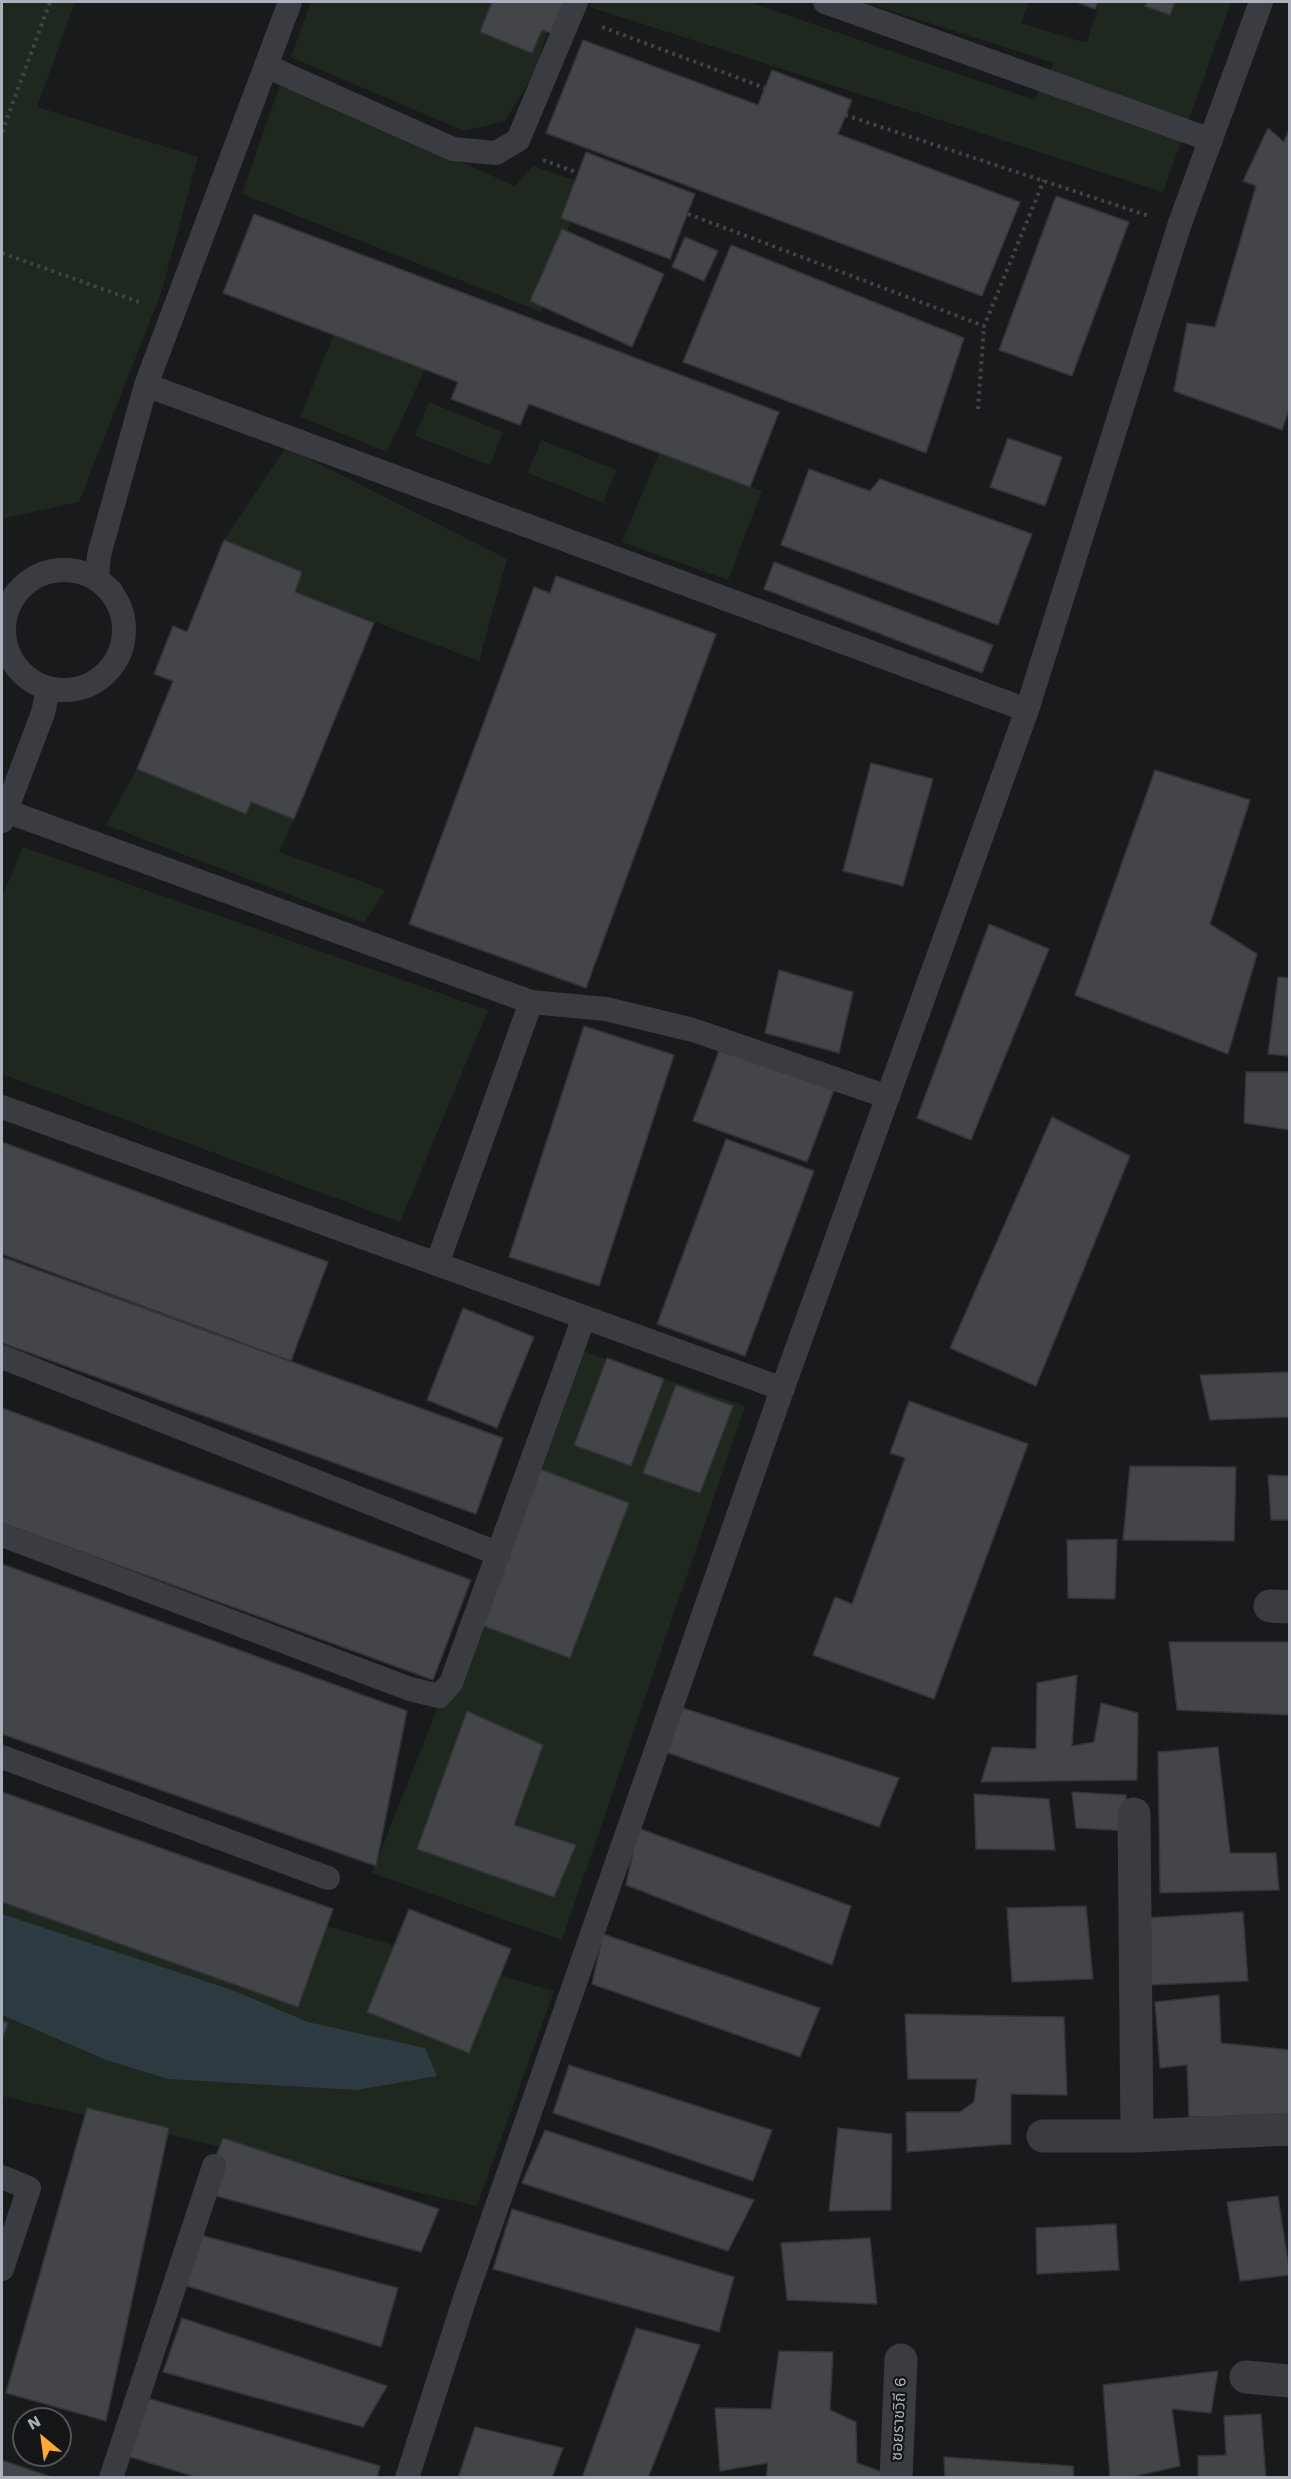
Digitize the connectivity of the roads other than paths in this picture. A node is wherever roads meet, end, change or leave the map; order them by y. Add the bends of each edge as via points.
1 (290, 2) edge
2 (825, 2) edge
3 (1261, 2) edge
4 (573, 8) edge
5 (266, 66) junction
6 (1211, 140) junction
7 (146, 385) junction
8 (97, 579) junction
9 (12, 581) edge
10 (48, 689) junction
11 (1027, 710) junction
12 (4, 816) edge
13 (531, 1002) junction
14 (888, 1097) junction
15 (2, 1107) edge
16 (437, 1264) junction
17 (584, 1317) junction
18 (2, 1357) edge
19 (783, 1389) junction
20 (2, 1535) edge
21 (499, 1554) junction
22 (2, 1757) edge
23 (1134, 1814) dead end
24 (328, 1878) dead end
25 (1290, 2129) edge
26 (1043, 2136) dead end
27 (1137, 2136) junction
28 (214, 2166) dead end
29 (2, 2177) edge
30 (2, 2269) edge
31 (902, 2360) dead end
32 (1246, 2378) dead end
33 (1290, 2381) edge
34 (111, 2478) edge
35 (407, 2478) edge
36 (896, 2478) edge

1 - 5 lane
2 - 6 lane
3 - 6 lane
4 - 5 lane via 518,140 496,153 453,149
5 - 7 lane
6 - 11 lane via 1179,226
7 - 8 lane via 99,555
7 - 11 lane
8 - 9 lane via 79,571 59,570
8 - 10 lane via 111,591 121,608 123,646 115,663 86,687
9 - 10 lane via 12,600 5,617 8,654 17,669
10 - 12 lane via 43,713
11 - 14 lane
12 - 13 lane
13 - 14 lane via 606,1008 693,1030
13 - 16 lane
14 - 19 lane
15 - 16 lane
16 - 17 lane
17 - 19 lane
17 - 21 lane
18 - 21 lane
19 - 35 lane via 466,2295
20 - 21 lane via 410,1689 439,1696 452,1683
22 - 24 lane
23 - 27 street
25 - 27 street
26 - 27 street
28 - 34 lane
29 - 30 lane via 29,2188
31 - 36 street, ซอยราชวิถี 6
32 - 33 street

